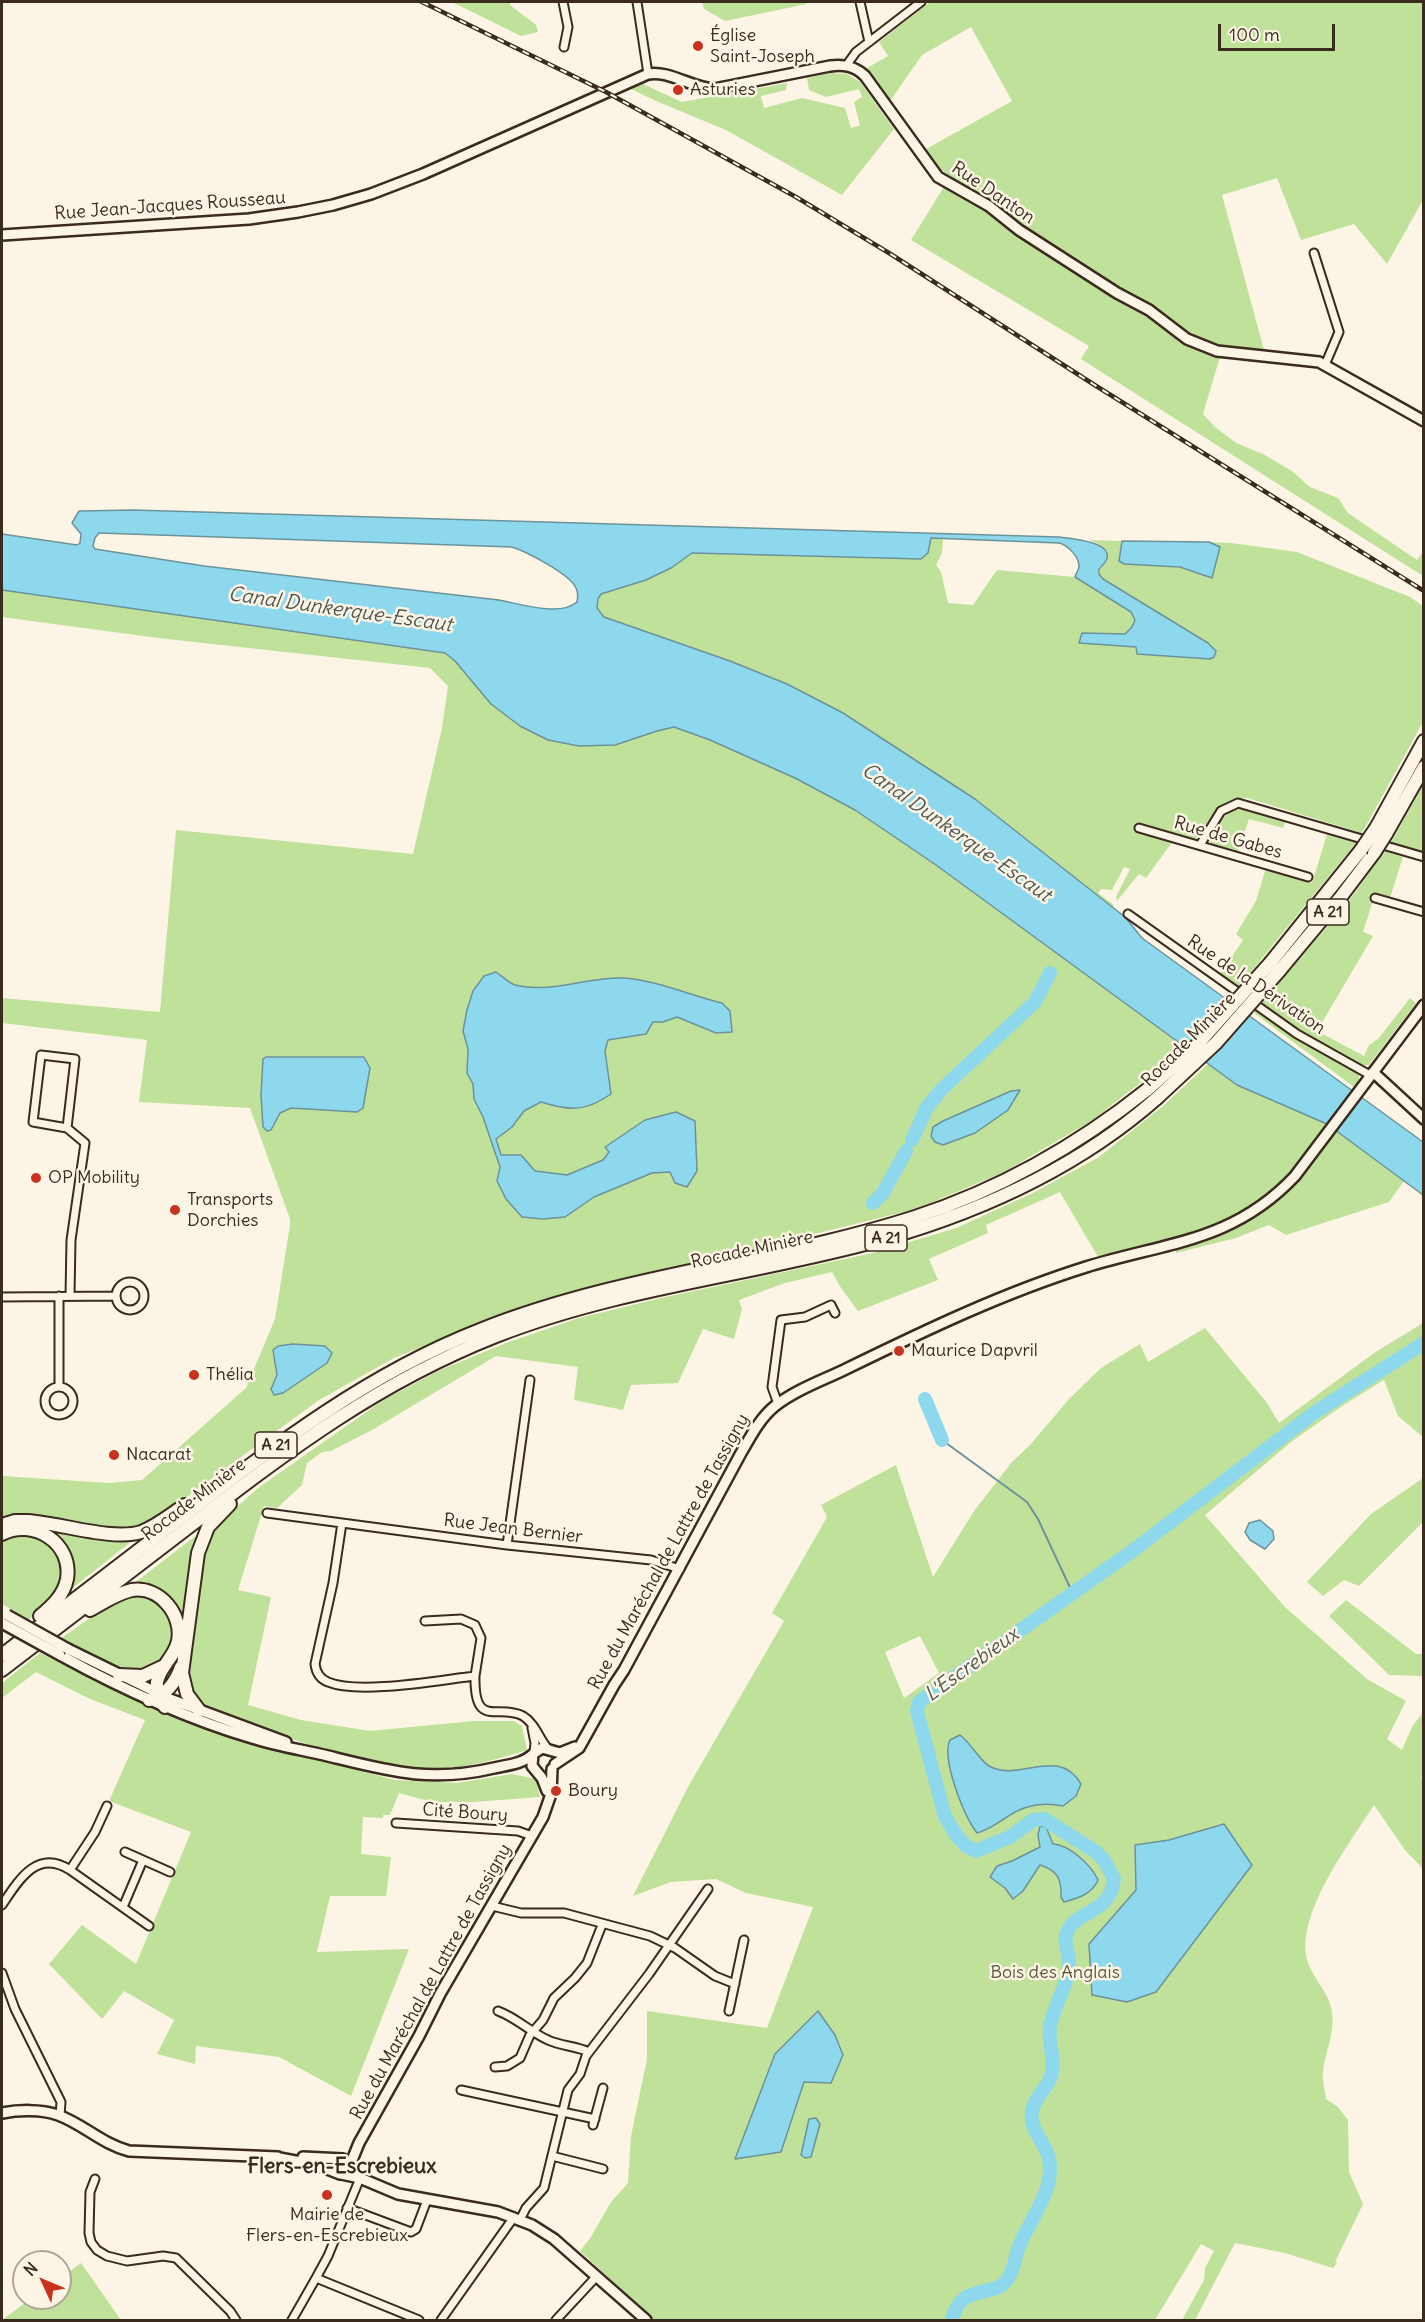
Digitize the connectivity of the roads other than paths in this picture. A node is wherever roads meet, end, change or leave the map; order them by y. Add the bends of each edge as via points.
1 (563, 2) edge
2 (637, 2) edge
3 (860, 2) edge
4 (921, 2) edge
5 (869, 42) junction
6 (564, 47) dead end
7 (846, 66) junction
8 (648, 75) junction
9 (2, 235) edge
10 (1314, 253) dead end
11 (1322, 363) junction
12 (1424, 421) edge
13 (1424, 741) edge
14 (1424, 766) edge
15 (1139, 828) dead end
16 (1381, 831) junction
17 (1200, 845) junction
18 (1424, 857) edge
19 (1308, 877) dead end
20 (1376, 898) dead end
21 (1424, 912) edge
22 (1128, 914) dead end
23 (1276, 966) junction
24 (1424, 1005) edge
25 (1370, 1075) junction
26 (1152, 1094) junction
27 (1424, 1119) edge
28 (67, 1128) junction
29 (59, 1296) junction
30 (70, 1296) junction
31 (116, 1296) junction
32 (2, 1297) edge
33 (835, 1313) dead end
34 (530, 1380) dead end
35 (59, 1387) junction
36 (778, 1404) junction
37 (287, 1453) junction
38 (238, 1474) junction
39 (267, 1513) dead end
40 (342, 1523) junction
41 (2, 1526) edge
42 (2, 1534) edge
43 (507, 1545) junction
44 (680, 1569) junction
45 (3, 1617) edge
46 (425, 1621) dead end
47 (50, 1633) junction
48 (2, 1654) edge
49 (167, 1663) junction
50 (183, 1663) junction
51 (2, 1670) edge
52 (119, 1675) junction
53 (475, 1676) junction
54 (158, 1698) junction
55 (199, 1710) junction
56 (526, 1718) junction
57 (586, 1735) junction
58 (550, 1750) junction
59 (533, 1754) junction
60 (325, 1756) junction
61 (554, 1767) junction
62 (485, 1770) junction
63 (537, 1771) junction
64 (548, 1805) junction
65 (107, 1806) dead end
66 (396, 1823) dead end
67 (532, 1836) junction
68 (125, 1852) dead end
69 (143, 1860) junction
70 (70, 1870) junction
71 (170, 1872) dead end
72 (708, 1889) dead end
73 (2, 1905) edge
74 (492, 1906) junction
75 (123, 1907) junction
76 (602, 1925) junction
77 (149, 1926) dead end
78 (744, 1940) dead end
79 (669, 1945) junction
80 (2, 1973) edge
81 (735, 1984) junction
82 (498, 2011) dead end
83 (729, 2011) dead end
84 (533, 2031) junction
85 (589, 2052) junction
86 (495, 2067) dead end
87 (603, 2088) dead end
88 (461, 2090) dead end
89 (563, 2111) junction
90 (2, 2113) edge
91 (60, 2116) junction
92 (552, 2156) junction
93 (274, 2157) junction
94 (345, 2163) junction
95 (603, 2169) dead end
96 (339, 2173) junction
97 (360, 2178) junction
98 (95, 2179) dead end
99 (427, 2200) junction
100 (347, 2208) junction
101 (517, 2218) junction
102 (596, 2277) junction
103 (316, 2278) junction
104 (235, 2318) edge
105 (292, 2320) edge
106 (419, 2320) edge
107 (441, 2320) edge
108 (556, 2320) edge
109 (646, 2320) edge

1 - 6 street via 568,32
2 - 8 street
3 - 5 street
4 - 5 street
5 - 7 street
7 - 8 street via 719,88 703,88 660,74
7 - 11 street, Rue Danton via 862,73 941,180 1149,310 1187,339 1217,351
8 - 9 street, Rue Jean-Jacques Rousseau via 408,180 322,207 237,220
10 - 11 street via 1339,332
11 - 12 street
13 - 16 highway, Rocade Minière / A 21
14 - 16 highway, Rocade Minière / A 21
15 - 17 street, Rue de Gabes
16 - 23 highway, Rocade Minière / A 21, bridge via 1361,850
16 - 23 highway, Rocade Minière / A 21, bridge via 1374,853
17 - 18 street via 1221,811 1246,804
17 - 19 street, Rue de Gabes
20 - 21 street
22 - 25 street, Rue de la Dérivation via 1297,1034
23 - 26 highway, Rocade Minière / A 21, bridge via 1216,1043
24 - 25 street, Rue du Maréchal de Lattre de Tassigny
25 - 27 street
25 - 36 street, Rue du Maréchal de Lattre de Tassigny via 1295,1176 1253,1212 1230,1225 1195,1239 1088,1266 998,1298
26 - 37 highway, Rocade Minière / A 21 via 1078,1155 981,1205 882,1239 548,1317 404,1378 343,1413
26 - 38 highway, Rocade Minière / A 21 via 1047,1159 993,1187 933,1211 858,1233 612,1288 477,1331 372,1382
28 - 28 street via 33,1122 40,1055 75,1059
28 - 30 street via 85,1143 72,1240
29 - 30 street
29 - 32 street
29 - 35 street
30 - 31 street
31 - 31 street via 119,1304 130,1309 138,1306 143,1296 141,1287 130,1282 119,1287
33 - 36 street via 831,1305 805,1317 781,1320 772,1387
34 - 43 street
35 - 35 street via 50,1390 45,1401 48,1410 57,1414 66,1412 72,1402 70,1393
36 - 44 street, Rue du Maréchal de Lattre de Tassigny via 749,1439
37 - 47 highway, Rocade Minière / A 21
37 - 50 highway via 216,1517 205,1533 198,1553
38 - 41 highway via 139,1532 112,1533 28,1521
38 - 48 highway, Rocade Minière / A 21
39 - 40 street, Rue Jean Bernier
40 - 43 street, Rue Jean Bernier
40 - 53 street via 316,1659 318,1675 330,1683 369,1687
42 - 48 highway via 28,1528 47,1535 64,1555 67,1573 55,1603
43 - 44 street, Rue Jean Bernier via 651,1560
44 - 57 street, Rue du Maréchal de Lattre de Tassigny
45 - 52 street, bridge
45 - 54 street, bridge via 60,1655
46 - 53 street via 461,1619 475,1625 481,1638
47 - 49 highway via 119,1595 132,1590 148,1592 166,1603 177,1623 178,1640
47 - 51 highway, Rocade Minière / A 21
49 - 52 highway via 148,1675
49 - 54 highway via 158,1679
50 - 54 highway via 177,1677
50 - 55 highway via 185,1689
52 - 54 street
53 - 56 street via 477,1698 484,1709
54 - 55 street
54 - 60 street via 247,1737
55 - 60 street
56 - 58 street
56 - 59 street via 533,1732
57 - 58 street, Rue du Maréchal de Lattre de Tassigny via 570,1750
57 - 61 street, Rue du Maréchal de Lattre de Tassigny via 576,1751
58 - 59 street via 542,1748
58 - 61 street via 555,1757
59 - 62 street via 519,1762
59 - 63 street via 531,1764
60 - 62 street via 419,1776
61 - 63 street via 546,1773
61 - 64 street, Rue du Maréchal de Lattre de Tassigny
62 - 63 street
63 - 64 street via 546,1788
64 - 67 street, Rue du Maréchal de Lattre de Tassigny
65 - 70 street
66 - 67 street, Cité Boury via 518,1831
67 - 74 street, Rue du Maréchal de Lattre de Tassigny
68 - 69 street
69 - 71 street
69 - 75 street
70 - 73 street via 57,1863 33,1867
70 - 75 street
72 - 79 street
74 - 76 street via 521,1913 564,1913
74 - 94 street, Rue du Maréchal de Lattre de Tassigny
75 - 77 street
76 - 79 street via 650,1936
76 - 84 street via 587,1963 554,1998
78 - 81 street
79 - 81 street
79 - 85 street
80 - 91 street via 18,2016 61,2102
81 - 83 street
82 - 84 street
84 - 85 street via 549,2041
84 - 86 street via 520,2058
85 - 89 street via 568,2090
87 - 89 street via 594,2122
88 - 89 street
89 - 92 street
90 - 91 street
91 - 93 street via 129,2151
92 - 95 street
92 - 101 street via 543,2190
93 - 94 street
93 - 96 street
94 - 96 street, Rue du Maréchal de Lattre de Tassigny via 334,2165
94 - 97 street
96 - 97 street
97 - 99 street via 398,2194
97 - 100 street
98 - 104 street via 90,2192 89,2233 97,2250 127,2261 163,2256 176,2259
99 - 100 street via 416,2229 411,2232
99 - 101 street
100 - 103 street
101 - 102 street via 550,2236
101 - 107 street
102 - 108 street
102 - 109 street
103 - 105 street
103 - 106 street

